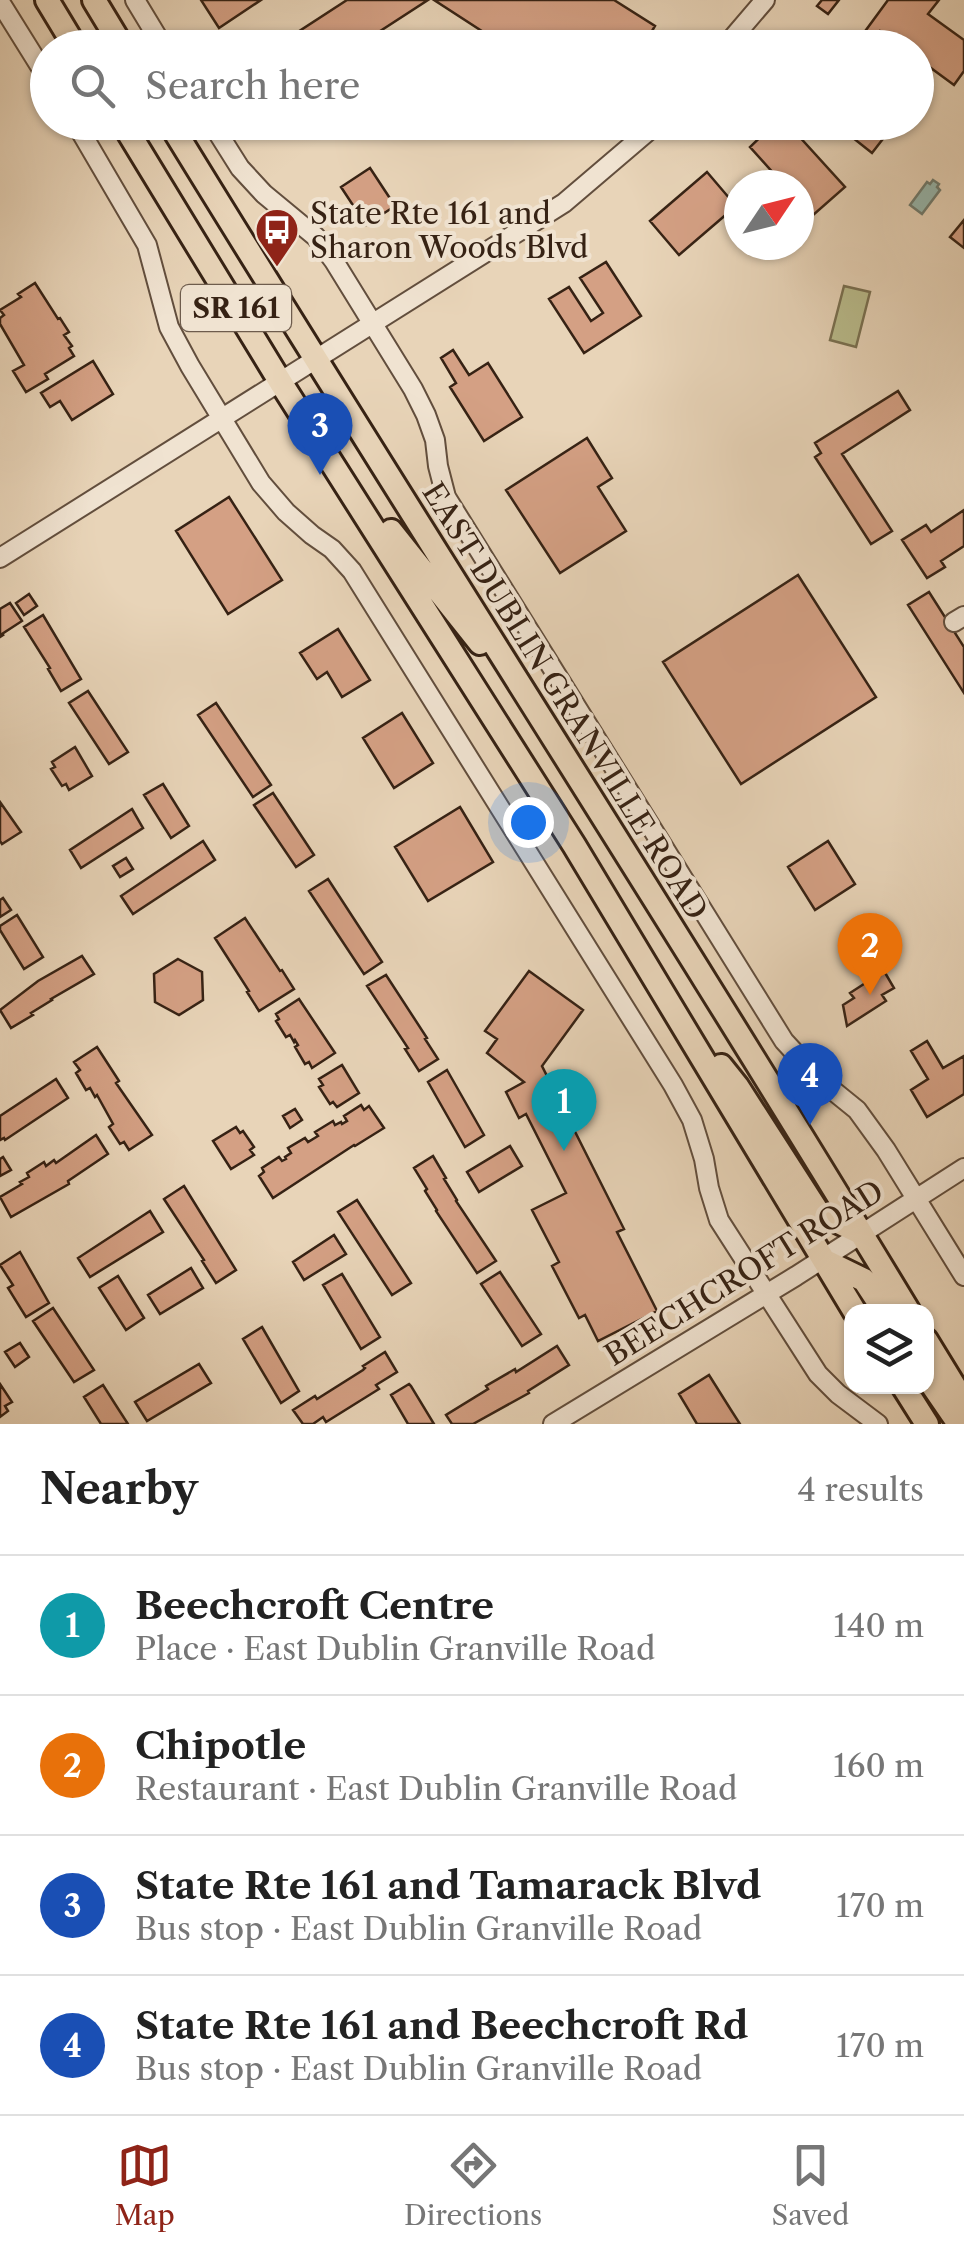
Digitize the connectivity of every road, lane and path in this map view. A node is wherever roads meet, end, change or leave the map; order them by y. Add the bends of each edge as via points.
1 (47, 0) edge
2 (94, 0) edge
3 (135, 0) edge
4 (766, 0) edge
5 (0, 2) edge
6 (65, 30) edge
7 (112, 30) edge
8 (153, 30) edge
9 (740, 30) edge
10 (30, 50) edge
11 (85, 140) edge
12 (133, 140) edge
13 (180, 140) edge
14 (222, 140) edge
15 (638, 140) edge
16 (372, 324) junction
17 (315, 361) junction
18 (281, 383) junction
19 (223, 418) junction
20 (0, 558) edge
21 (536, 711) junction
22 (660, 988) junction
23 (964, 1168) edge
24 (915, 1198) junction
25 (862, 1234) junction
26 (822, 1260) junction
27 (964, 1276) edge
28 (767, 1293) junction
29 (850, 1304) edge
30 (879, 1304) edge
31 (904, 1304) edge
32 (934, 1353) edge
33 (934, 1388) edge
34 (908, 1394) edge
35 (964, 1402) edge
36 (553, 1424) edge
37 (878, 1424) edge
38 (927, 1424) edge
39 (958, 1424) edge

1 - 6 main road
2 - 7 main road
3 - 8 street
4 - 9 street
5 - 10 street
11 - 19 street via 147,245 169,327
12 - 18 main road, SR 161
13 - 17 main road, EAST DUBLIN GRANVILLE ROAD / SR 161
14 - 16 street, EAST DUBLIN GRANVILLE ROAD via 264,194 316,237
15 - 16 street via 564,203
16 - 17 street
16 - 24 street, EAST DUBLIN GRANVILLE ROAD via 426,415 446,496 760,1003 784,1041 857,1110
17 - 18 street
17 - 21 main road, EAST DUBLIN GRANVILLE ROAD / SR 161
18 - 19 street
18 - 21 main road via 319,414 388,528
18 - 22 main road, SR 161
19 - 20 street
19 - 28 street via 286,512 352,572 663,1069 692,1120 719,1220
21 - 25 main road, EAST DUBLIN GRANVILLE ROAD / SR 161
22 - 25 main road via 737,1086 818,1212
22 - 26 main road, SR 161
23 - 24 street, BEECHCROFT ROAD
24 - 25 street, BEECHCROFT ROAD
24 - 27 street, EAST DUBLIN GRANVILLE ROAD
25 - 26 street, BEECHCROFT ROAD
25 - 31 main road, EAST DUBLIN GRANVILLE ROAD / SR 161
26 - 28 street, BEECHCROFT ROAD
26 - 29 main road, SR 161
26 - 30 main road via 864,1280
28 - 36 street, BEECHCROFT ROAD
28 - 37 street via 818,1374
32 - 35 main road
33 - 39 main road
34 - 38 main road

